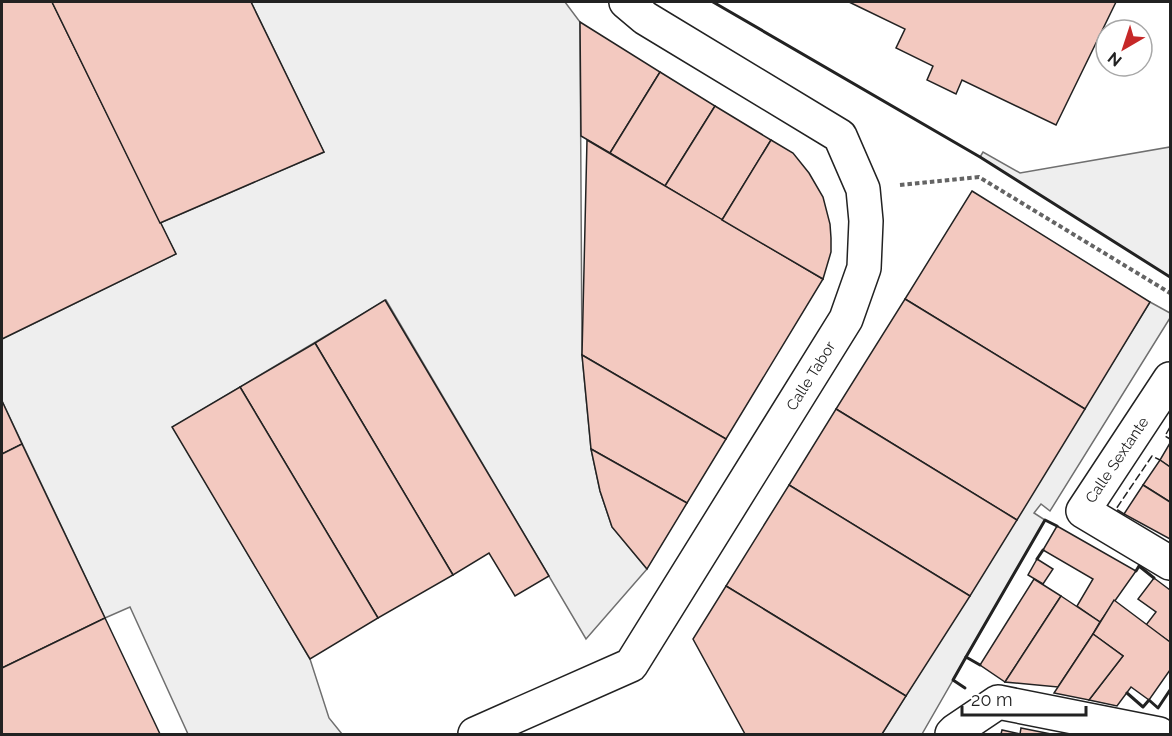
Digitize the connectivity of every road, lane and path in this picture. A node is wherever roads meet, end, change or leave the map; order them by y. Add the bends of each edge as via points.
1 (626, 2) edge
2 (863, 189) junction
3 (1170, 293) edge
4 (1170, 379) edge
5 (1170, 562) edge
6 (1170, 717) edge
7 (1170, 733) edge
8 (475, 734) edge
9 (1159, 734) edge
10 (952, 735) edge

1 - 2 street, Calle Tabor via 645,18 840,136
2 - 3 path via 979,177
2 - 8 street, Calle Tabor via 864,268 846,319 631,665
4 - 5 street, Calle Sextante via 1083,511
6 - 9 street
7 - 9 street
9 - 10 street via 998,702

